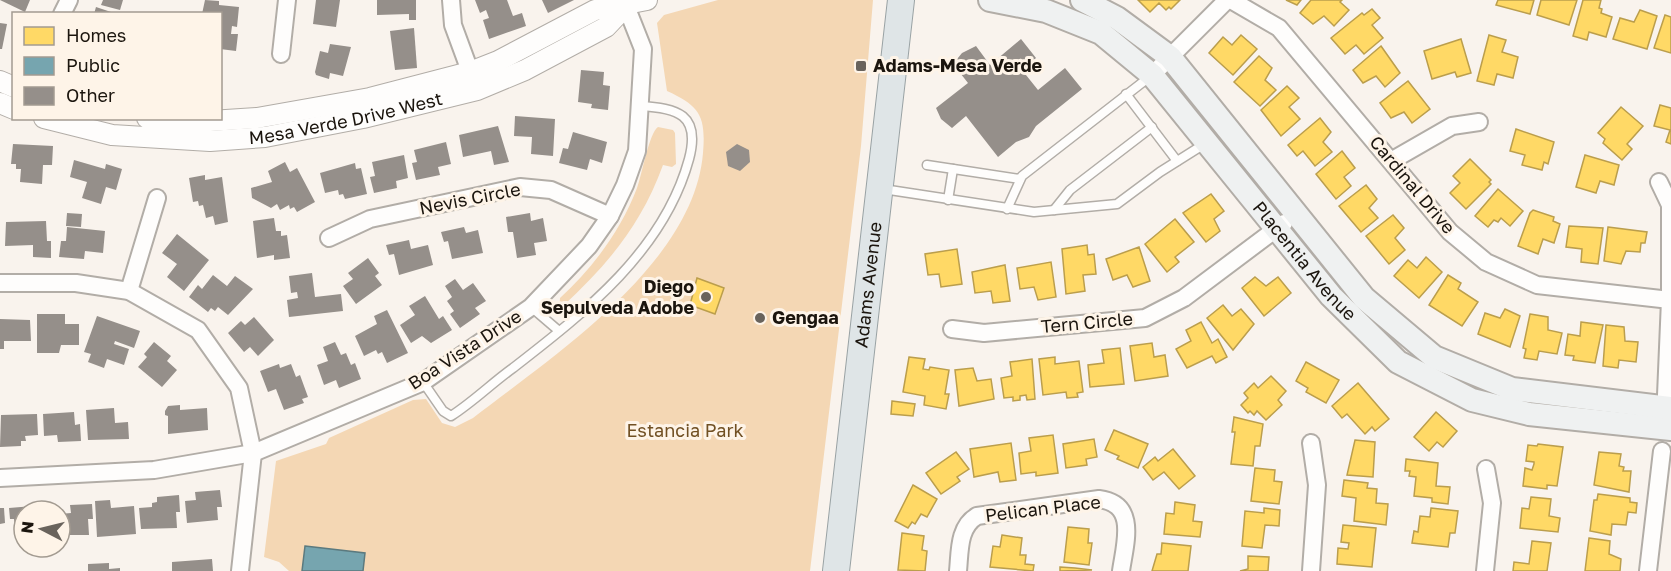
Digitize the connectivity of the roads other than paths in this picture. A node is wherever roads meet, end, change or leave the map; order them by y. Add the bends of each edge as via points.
1 (287, 0) edge
2 (451, 0) edge
3 (647, 0) edge
4 (901, 0) edge
5 (990, 0) edge
6 (1082, 0) edge
7 (1229, 0) edge
8 (626, 6) junction
9 (280, 54) dead end
10 (1170, 57) junction
11 (1152, 75) junction
12 (474, 81) junction
13 (1126, 94) junction
14 (640, 106) junction
15 (52, 120) edge
16 (171, 120) edge
17 (1479, 122) dead end
18 (1152, 127) junction
19 (1207, 142) junction
20 (1177, 161) junction
21 (1391, 161) junction
22 (927, 165) dead end
23 (953, 169) junction
24 (1020, 179) junction
25 (1659, 182) dead end
26 (880, 188) junction
27 (158, 198) dead end
28 (948, 200) junction
29 (1007, 209) junction
30 (1054, 210) junction
31 (1297, 213) junction
32 (610, 216) junction
33 (1276, 229) junction
34 (330, 238) dead end
35 (0, 283) edge
36 (129, 291) junction
37 (1670, 300) edge
38 (531, 307) junction
39 (952, 329) dead end
40 (559, 332) junction
41 (423, 382) junction
42 (1668, 418) edge
43 (1311, 443) dead end
44 (1662, 451) dead end
45 (253, 453) junction
46 (1486, 469) dead end
47 (0, 478) edge
48 (240, 571) edge
49 (836, 571) edge
50 (958, 571) edge
51 (1121, 571) edge
52 (1311, 571) edge
53 (1485, 571) edge
54 (1648, 571) edge

1 - 9 street
2 - 12 street via 453,25
3 - 8 street, Mesa Verde Drive West
4 - 26 main road, Adams Avenue
5 - 11 main road, Placentia Avenue via 1046,11 1101,33
6 - 10 main road, Placentia Avenue via 1117,18
7 - 10 street
7 - 21 street, Cardinal Drive via 1279,28
8 - 12 street, Mesa Verde Drive West via 595,10 498,61
8 - 14 street, Boa Vista Drive via 643,50
10 - 11 street
10 - 31 main road, Placentia Avenue
11 - 13 lane
11 - 19 main road, Placentia Avenue
12 - 15 street, Mesa Verde Drive West via 341,122 265,137 155,140 112,135
12 - 16 street, Mesa Verde Drive West via 256,118
13 - 18 lane
13 - 24 lane
14 - 32 street, Boa Vista Drive via 637,151
14 - 40 lane via 673,109 687,120 692,144 686,168 664,218 646,246 582,314
17 - 21 street via 1452,126
18 - 20 lane
18 - 30 lane via 1070,190
19 - 20 lane
19 - 33 main road, Placentia Avenue
20 - 30 lane via 1117,204
21 - 37 street, Cardinal Drive via 1450,232 1486,262 1537,285
22 - 23 lane
23 - 24 lane
23 - 28 lane
24 - 29 lane
25 - 37 street via 1670,205
26 - 28 lane
26 - 49 main road, Adams Avenue
27 - 36 street
28 - 29 lane
29 - 30 lane
31 - 33 street, Tern Circle
31 - 42 main road, Placentia Avenue via 1364,298 1434,357 1512,389
32 - 34 street, Nevis Circle via 551,190 520,186 370,219
32 - 38 street, Boa Vista Drive via 589,246
33 - 39 street, Tern Circle via 1184,298 1144,318 984,333
33 - 42 main road, Placentia Avenue via 1331,296 1398,362 1461,395 1529,414
35 - 36 street via 76,283
36 - 45 street via 198,330 239,388
37 - 42 street
38 - 40 lane
38 - 41 street, Boa Vista Drive
40 - 41 lane via 452,416 443,411
41 - 45 street, Boa Vista Drive
43 - 52 street via 1317,485
44 - 54 street
45 - 47 street, Boa Vista Drive via 154,470
45 - 48 street
46 - 53 street via 1492,503
50 - 51 street, Pelican Place via 964,529 977,516 1099,499 1117,505 1127,520

